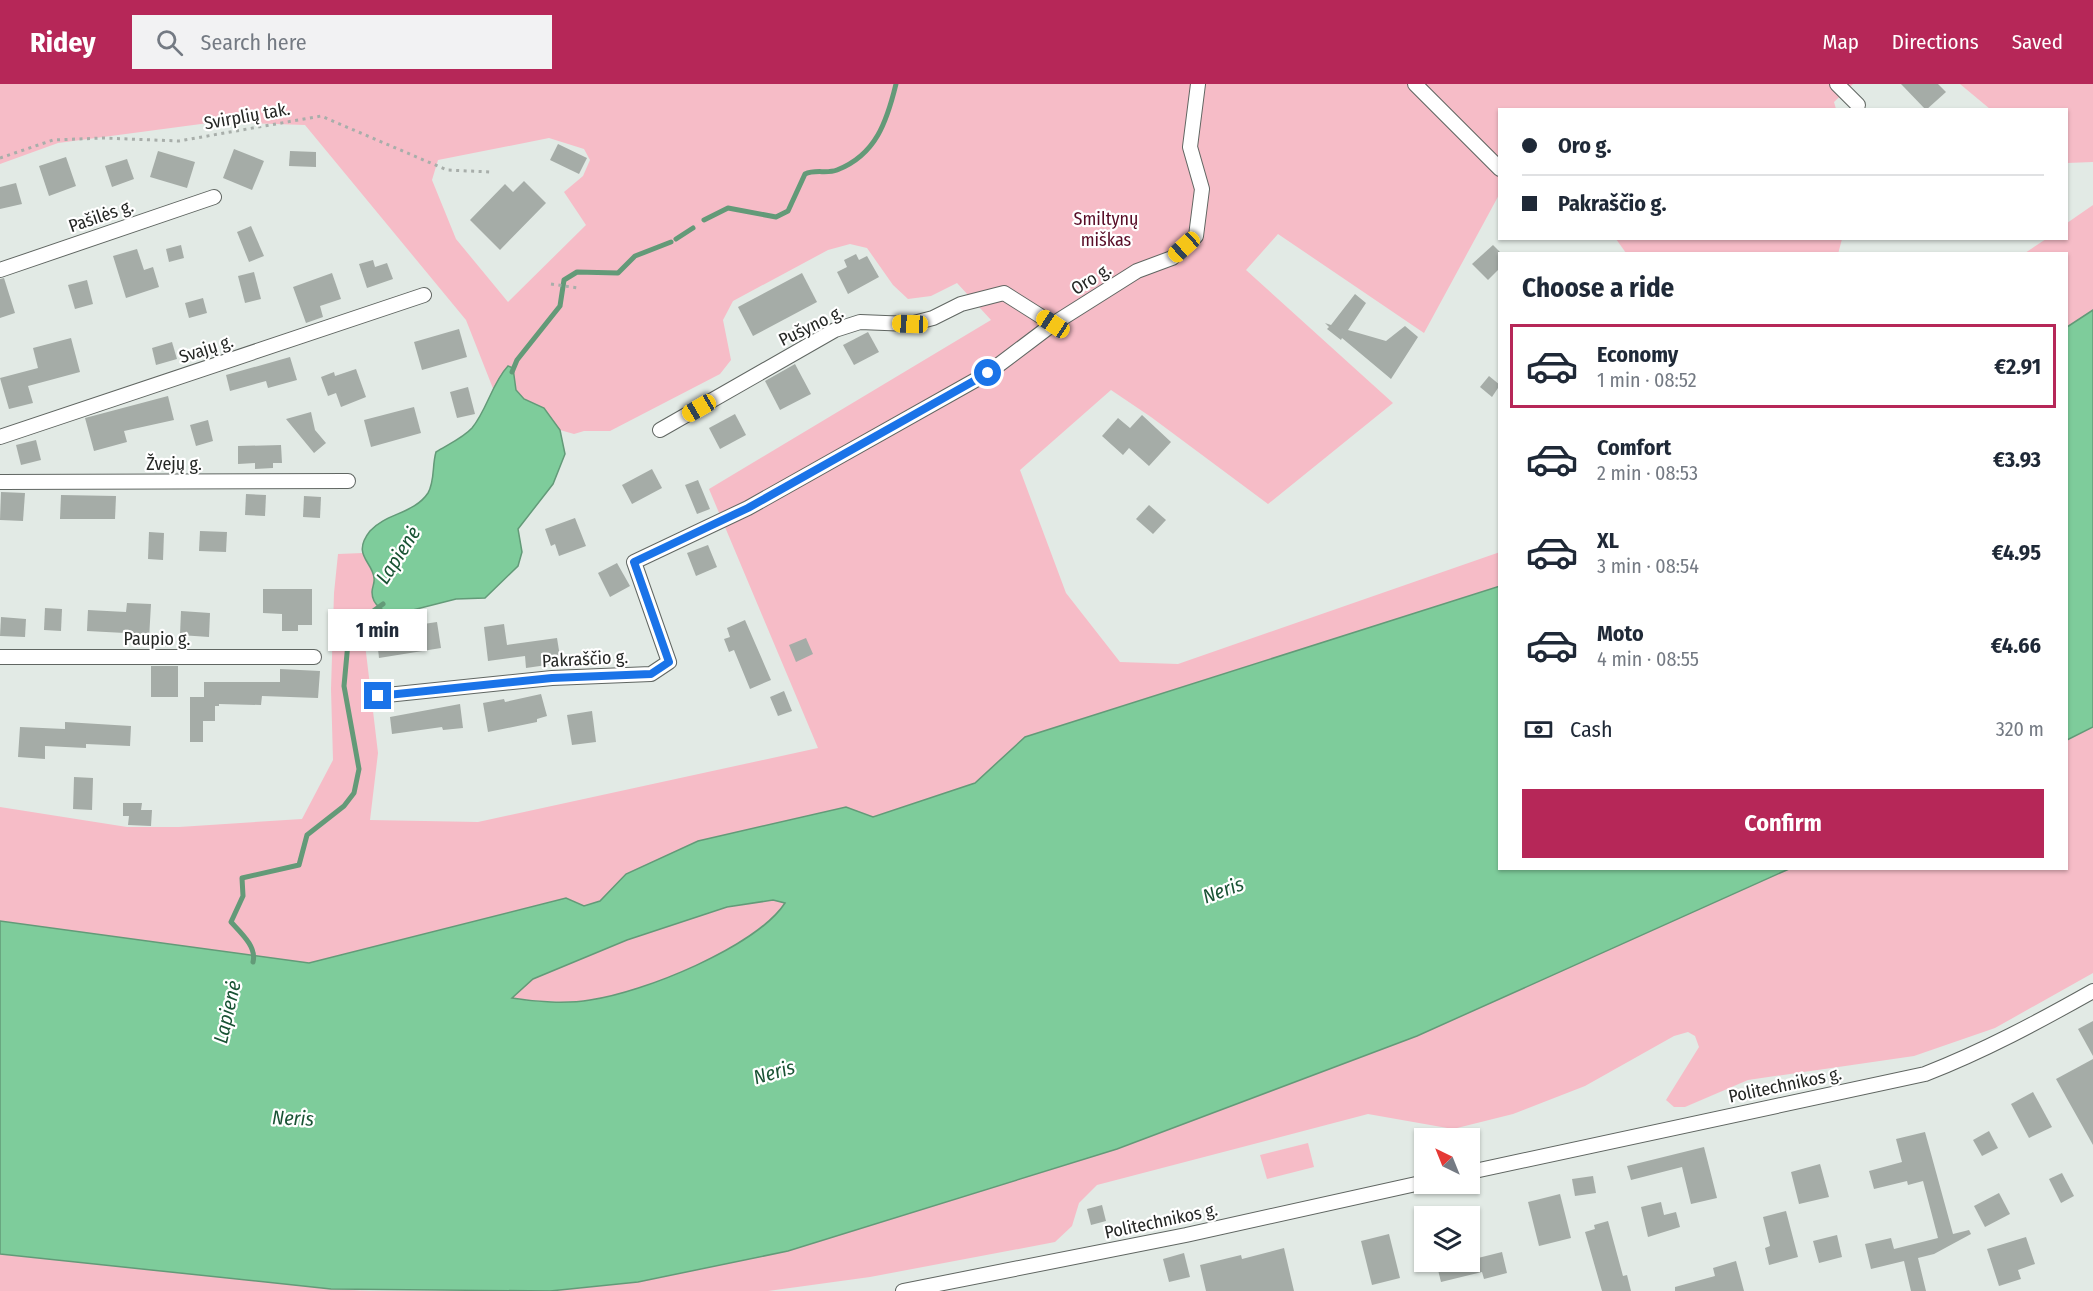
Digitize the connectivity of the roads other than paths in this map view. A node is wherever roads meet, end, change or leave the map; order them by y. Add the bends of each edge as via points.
1 (1198, 84) edge
2 (1415, 84) edge
3 (1837, 84) edge
4 (1858, 105) dead end
5 (1498, 167) edge
6 (214, 197) dead end
7 (0, 270) edge
8 (424, 295) dead end
9 (1053, 324) junction
10 (660, 430) dead end
11 (0, 437) edge
12 (0, 482) edge
13 (348, 482) dead end
14 (748, 508) joint
15 (0, 657) edge
16 (314, 657) dead end
17 (378, 696) dead end
18 (2093, 991) edge
19 (1480, 1170) edge
20 (1414, 1184) edge
21 (903, 1291) edge

1 - 9 street, Oro g. via 1190,147 1202,189 1196,236 1172,258 1137,271
2 - 5 street
3 - 4 street
6 - 7 street, Pašilės g.
8 - 11 street, Svajų g.
9 - 10 street, Pušyno g. via 1004,292 910,324 860,322 835,330
9 - 14 street, Oro g. via 988,373
12 - 13 street, Žvejų g.
14 - 17 street, Pakraščio g. via 634,562 669,662 651,674 552,678
15 - 16 street, Paupio g.
18 - 19 street, Politechnikos g. via 1971,1056 1925,1074
20 - 21 street, Politechnikos g.

